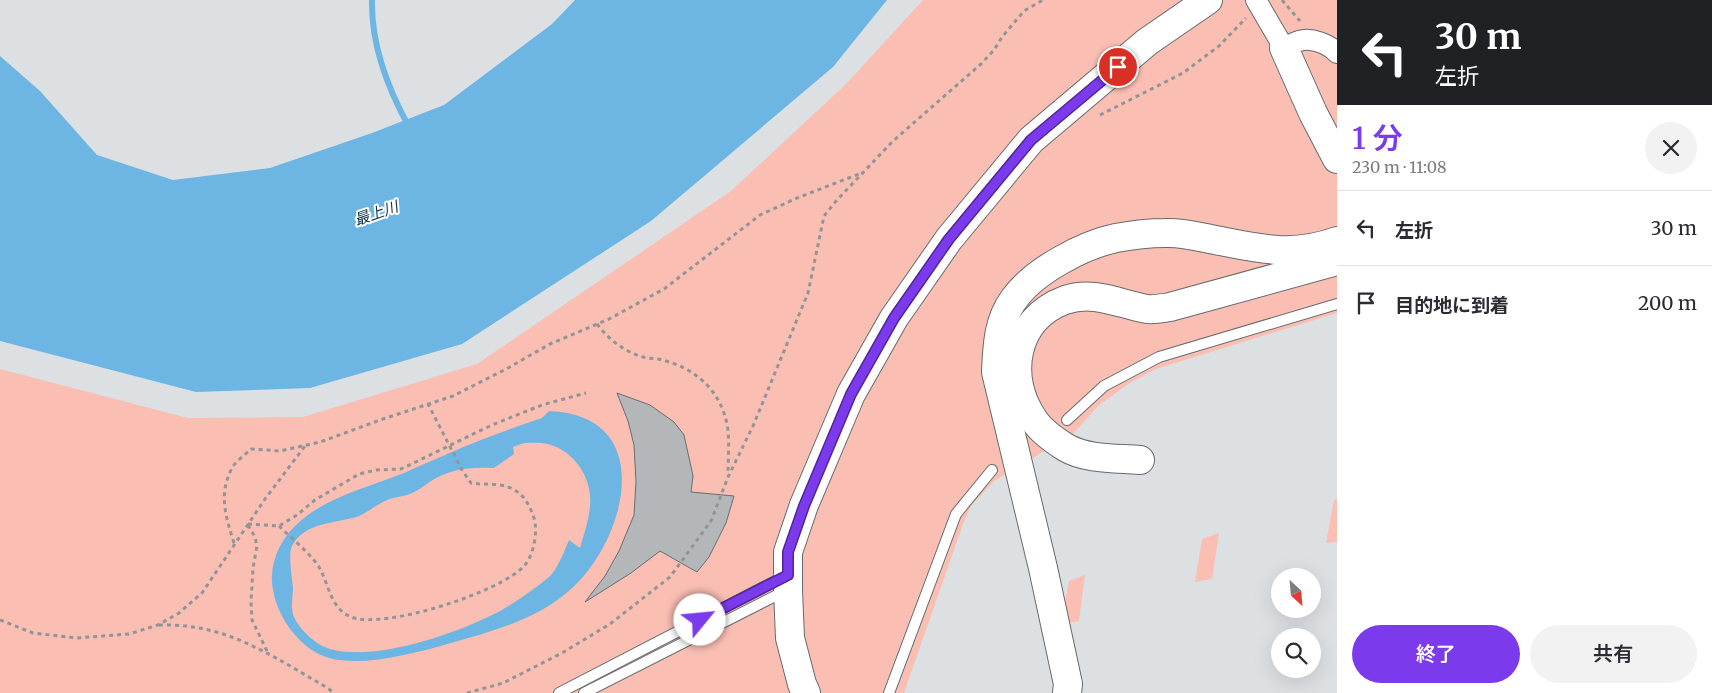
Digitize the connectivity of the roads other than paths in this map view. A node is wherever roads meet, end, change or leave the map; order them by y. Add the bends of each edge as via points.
1 (1208, 0) edge
2 (1257, 3) edge
3 (1284, 48) junction
4 (1337, 53) edge
5 (1337, 121) edge
6 (1337, 158) edge
7 (1337, 241) edge
8 (1337, 261) edge
9 (1337, 304) edge
10 (1067, 420) dead end
11 (1140, 460) dead end
12 (992, 470) dead end
13 (788, 582) junction
14 (559, 693) edge
15 (584, 693) edge
16 (806, 693) edge
17 (889, 693) edge
18 (1067, 693) edge

1 - 13 main road via 1147,42 1031,140 949,239 894,318 851,394 788,552
2 - 3 street
3 - 4 street via 1300,40 1316,41
3 - 5 main road
3 - 6 main road
7 - 18 main road via 1302,250 1282,251 1166,232 1116,238 1092,246 1048,269 1013,300 1003,320 997,344 996,372 1045,577 1068,684
8 - 11 main road via 1170,308 1149,309 1088,296 1067,299 1048,307 1032,321 1022,338 1017,360 1024,402 1034,421 1067,449 1088,456
9 - 10 lane via 1159,357 1104,386
12 - 17 lane via 956,514
13 - 14 lane
13 - 15 lane
13 - 16 main road via 790,638

